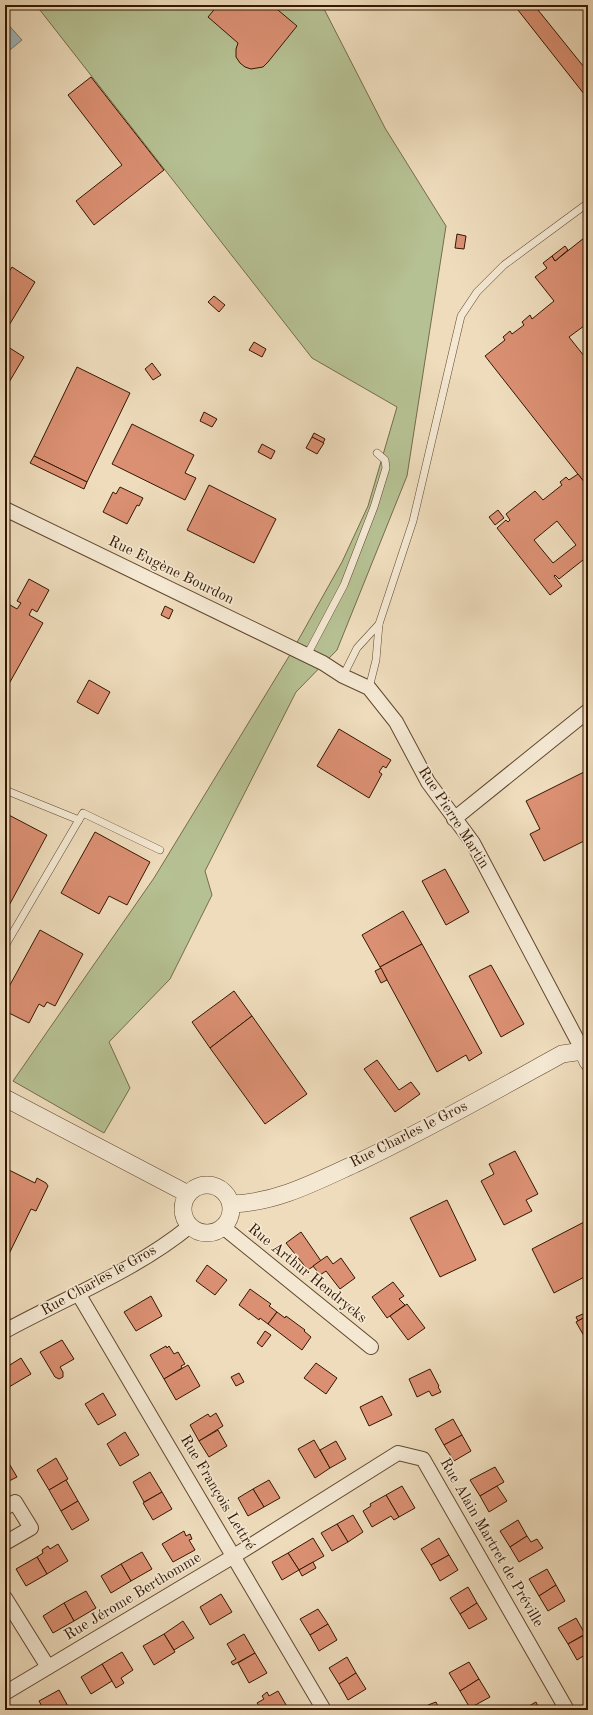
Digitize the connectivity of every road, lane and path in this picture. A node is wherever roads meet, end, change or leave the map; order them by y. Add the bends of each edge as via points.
1 (588, 203) edge
2 (377, 453) dead end
3 (5, 509) edge
4 (379, 624) junction
5 (306, 655) junction
6 (323, 663) joint
7 (343, 676) junction
8 (369, 688) junction
9 (588, 711) edge
10 (5, 790) edge
11 (454, 819) junction
12 (79, 820) junction
13 (160, 850) dead end
14 (5, 946) edge
15 (585, 1056) edge
16 (5, 1098) edge
17 (188, 1194) junction
18 (230, 1204) junction
19 (190, 1226) junction
20 (223, 1227) junction
21 (79, 1295) junction
22 (5, 1331) edge
23 (371, 1347) dead end
24 (5, 1508) edge
25 (5, 1543) edge
26 (234, 1556) junction
27 (5, 1598) edge
28 (48, 1667) junction
29 (5, 1693) edge
30 (324, 1710) edge
31 (566, 1710) edge

1 - 4 lane via 504,265 477,292 461,316 413,521
2 - 5 lane via 385,460 386,468 374,507 344,585
3 - 5 street, Rue Eugène Bourdon
4 - 7 lane via 357,648
4 - 8 lane via 376,660
5 - 6 street, Rue Eugène Bourdon
6 - 7 street, Rue Pierre Martin
7 - 8 street, Rue Pierre Martin
8 - 11 street, Rue Pierre Martin via 396,722 428,782
9 - 11 street
10 - 12 lane
11 - 15 street, Rue Pierre Martin via 473,843
12 - 13 lane via 83,814
12 - 14 lane
15 - 18 street, Rue Charles le Gros via 562,1054 412,1136 297,1191 271,1200
16 - 17 street
17 - 18 street via 194,1188 209,1185 223,1191
17 - 19 street via 183,1207
18 - 20 street via 229,1217
19 - 20 street via 210,1233
19 - 21 street, Rue Charles le Gros via 176,1238
20 - 23 street, Rue Arthur Hendrycks
21 - 22 street, Rue Charles le Gros
21 - 26 street, Rue François Lettré
24 - 25 street via 15,1502 31,1528
26 - 28 street, Rue Jérome Berthomme
26 - 30 street, Rue François Lettré
26 - 31 street, Rue Alain Martret de Préville via 398,1453 423,1459
27 - 28 street
28 - 29 street, Rue Jérome Berthomme

